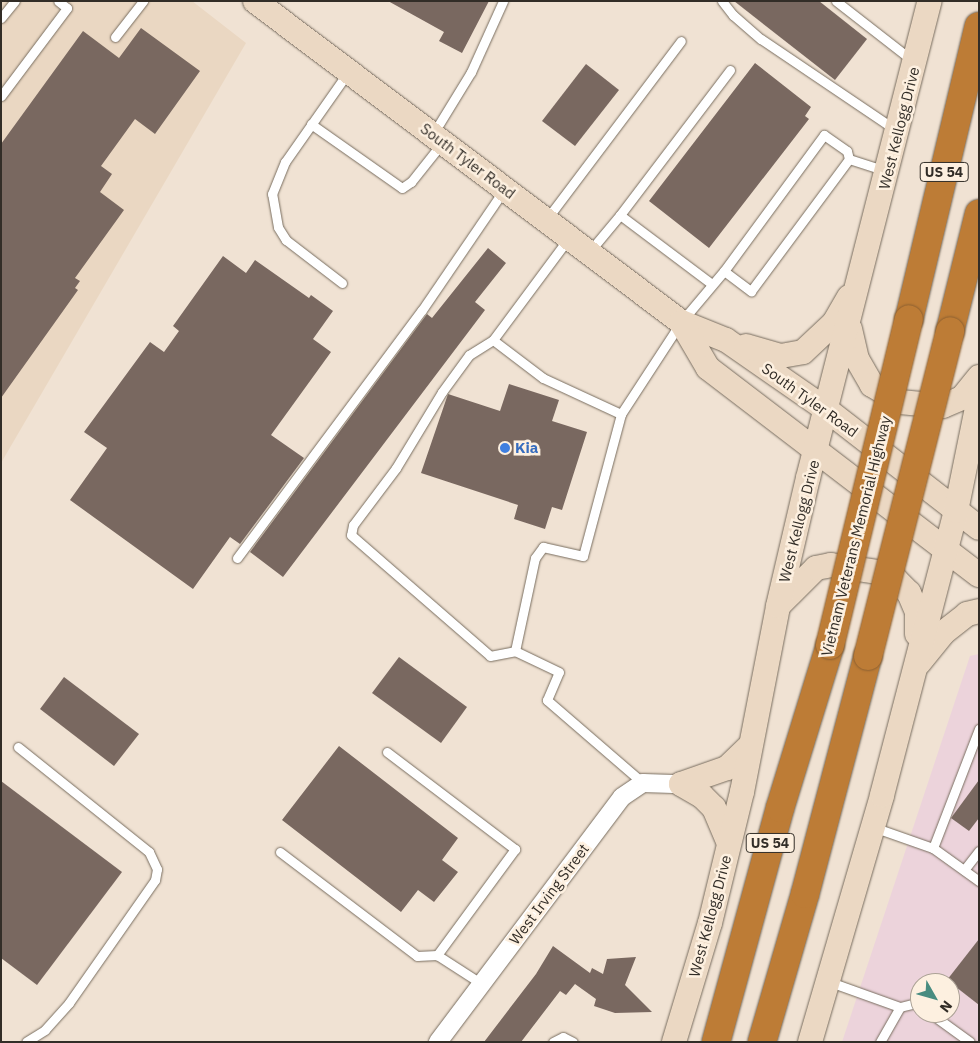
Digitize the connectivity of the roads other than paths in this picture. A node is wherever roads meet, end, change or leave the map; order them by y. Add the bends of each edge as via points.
1 (15, 1) edge
2 (58, 1) edge
3 (143, 1) edge
4 (255, 1) edge
5 (502, 1) edge
6 (722, 1) edge
7 (836, 1) edge
8 (930, 1) edge
9 (1, 18) edge
10 (979, 26) edge
11 (115, 37) dead end
12 (682, 40) dead end
13 (915, 63) junction
14 (730, 70) dead end
15 (349, 71) junction
16 (1, 96) edge
17 (311, 124) junction
18 (898, 132) junction
19 (438, 138) junction
20 (849, 159) junction
21 (888, 172) junction
22 (505, 189) junction
23 (979, 214) edge
24 (620, 215) junction
25 (546, 220) junction
26 (568, 238) junction
27 (589, 253) junction
28 (724, 271) junction
29 (861, 276) junction
30 (342, 283) dead end
31 (712, 284) junction
32 (681, 322) junction
33 (849, 327) junction
34 (493, 340) junction
35 (726, 340) junction
36 (979, 376) edge
37 (979, 398) edge
38 (827, 410) junction
39 (621, 414) junction
40 (815, 452) junction
41 (956, 511) junction
42 (979, 528) edge
43 (945, 550) junction
44 (237, 558) dead end
45 (979, 575) edge
46 (778, 606) junction
47 (979, 611) edge
48 (515, 651) junction
49 (916, 660) junction
50 (979, 729) edge
51 (749, 746) junction
52 (18, 747) dead end
53 (387, 752) dead end
54 (643, 783) junction
55 (681, 784) junction
56 (872, 827) junction
57 (729, 843) junction
58 (933, 848) junction
59 (280, 852) dead end
60 (979, 852) edge
61 (964, 870) junction
62 (979, 881) edge
63 (437, 954) junction
64 (827, 981) junction
65 (482, 984) junction
66 (910, 1004) edge
67 (900, 1007) junction
68 (944, 1023) edge
69 (26, 1042) edge
70 (438, 1042) edge
71 (553, 1042) edge
72 (573, 1042) edge
73 (674, 1042) edge
74 (716, 1042) edge
75 (762, 1042) edge
76 (810, 1042) edge
77 (880, 1042) edge
78 (970, 1042) edge

1 - 9 lane
2 - 16 lane via 66,8
3 - 11 lane
4 - 15 main road, South Tyler Road
5 - 19 lane
6 - 18 lane via 733,15 796,64
7 - 13 lane
8 - 13 main road, West Kellogg Drive
10 - 74 highway, Vietnam Veterans Memorial Highway / US 54, bridge via 830,645 780,808
12 - 25 lane
13 - 18 main road, West Kellogg Drive
14 - 24 lane
15 - 17 lane
15 - 19 main road, South Tyler Road
17 - 19 lane via 402,188 412,182
17 - 30 lane via 278,175 272,194 273,210 286,240
18 - 21 main road, West Kellogg Drive
19 - 22 main road, South Tyler Road
20 - 21 lane
20 - 28 lane via 751,291
20 - 28 lane via 847,151 824,134
21 - 29 main road, West Kellogg Drive
22 - 25 main road, South Tyler Road
22 - 44 lane via 422,310
23 - 75 highway, US 54, bridge via 868,656
24 - 27 lane
24 - 31 lane
25 - 26 main road, South Tyler Road
26 - 27 main road, South Tyler Road
26 - 34 lane
27 - 32 main road, South Tyler Road
28 - 31 lane
29 - 33 main road, West Kellogg Drive
29 - 35 main road via 834,322 803,352 781,356
31 - 32 lane
32 - 35 main road, South Tyler Road
32 - 39 lane
32 - 40 main road, South Tyler Road via 708,368
33 - 36 main road via 857,358 872,385 900,402 943,406 962,398
33 - 38 main road, West Kellogg Drive
34 - 39 lane via 544,378
34 - 48 lane via 469,355 442,392 396,468 353,525 351,536 490,656
35 - 38 main road, South Tyler Road
37 - 41 main road
38 - 40 main road, West Kellogg Drive
38 - 41 main road, South Tyler Road
39 - 48 lane via 583,556 549,547 538,552
40 - 43 main road, South Tyler Road
40 - 46 main road, West Kellogg Drive
41 - 42 main road, South Tyler Road
41 - 43 main road
43 - 45 main road, South Tyler Road
43 - 49 main road
46 - 49 main road via 816,568 832,565 878,572 896,580 910,593 917,612
46 - 51 main road, West Kellogg Drive
47 - 49 main road via 967,614
48 - 54 lane via 559,672 547,700
49 - 56 main road
50 - 58 lane
51 - 55 main road via 727,768
51 - 57 main road, West Kellogg Drive
52 - 69 lane via 149,852 157,869 155,880 69,1003 45,1030
53 - 63 lane via 515,849
54 - 55 street
54 - 65 street, West Irving Street via 622,797
55 - 57 main road via 702,796 714,808
56 - 58 lane
56 - 64 main road
57 - 73 main road, West Kellogg Drive via 710,923
58 - 61 lane
59 - 63 lane via 417,956
60 - 61 lane
61 - 62 lane
63 - 65 lane
64 - 67 lane
64 - 76 main road
65 - 70 street, West Irving Street
66 - 67 lane
67 - 77 lane
68 - 78 lane
71 - 72 lane via 562,1037

